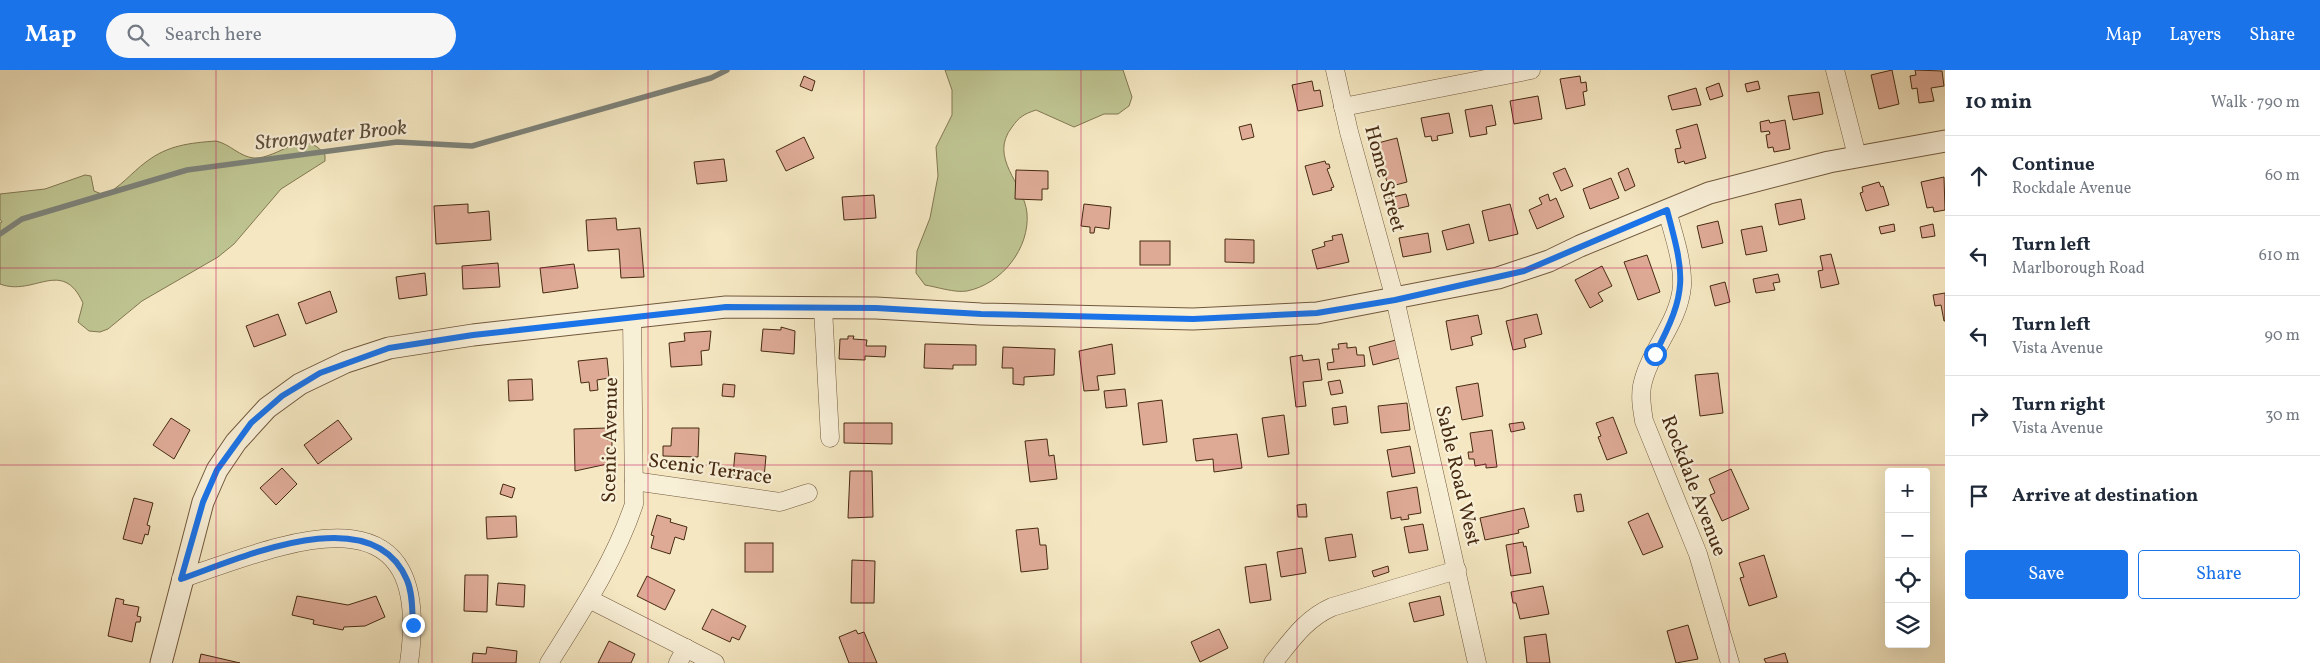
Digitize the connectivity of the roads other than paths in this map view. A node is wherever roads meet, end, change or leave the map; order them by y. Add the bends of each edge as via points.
1 (1335, 70) edge
2 (1531, 70) edge
3 (1835, 70) edge
4 (1343, 107) junction
5 (1945, 141) edge
6 (1856, 156) junction
7 (1667, 210) junction
8 (1395, 300) junction
9 (823, 308) junction
10 (632, 316) junction
11 (830, 438) dead end
12 (634, 481) junction
13 (808, 493) dead end
14 (1457, 570) junction
15 (181, 579) junction
16 (589, 599) junction
17 (682, 656) edge
18 (161, 663) edge
19 (410, 663) edge
20 (549, 663) edge
21 (715, 663) edge
22 (1273, 663) edge
23 (1477, 663) edge
24 (1730, 663) edge

1 - 4 street, Home Street
2 - 4 street
3 - 6 street
4 - 8 street, Home Street
5 - 6 street
6 - 7 street via 1739,184
7 - 8 street via 1524,271
7 - 24 street, Rockdale Avenue via 1678,252 1682,286 1670,324 1648,368 1641,403 1644,421 1698,554
8 - 9 street via 1317,313 1193,319
8 - 14 street, Sable Road West
9 - 10 street via 726,307
9 - 11 street
10 - 12 street, Scenic Avenue
10 - 15 street via 427,340 346,362 300,384 251,423 217,470 203,502
12 - 13 street, Scenic Terrace via 780,502
12 - 16 street, Scenic Avenue via 634,504 628,523
14 - 22 street via 1316,614
14 - 23 street, Sable Road West
15 - 18 street
15 - 19 street via 271,548 329,537 355,539 384,552 396,562 407,580 413,625
16 - 17 street
16 - 20 street, Scenic Avenue
17 - 21 street

